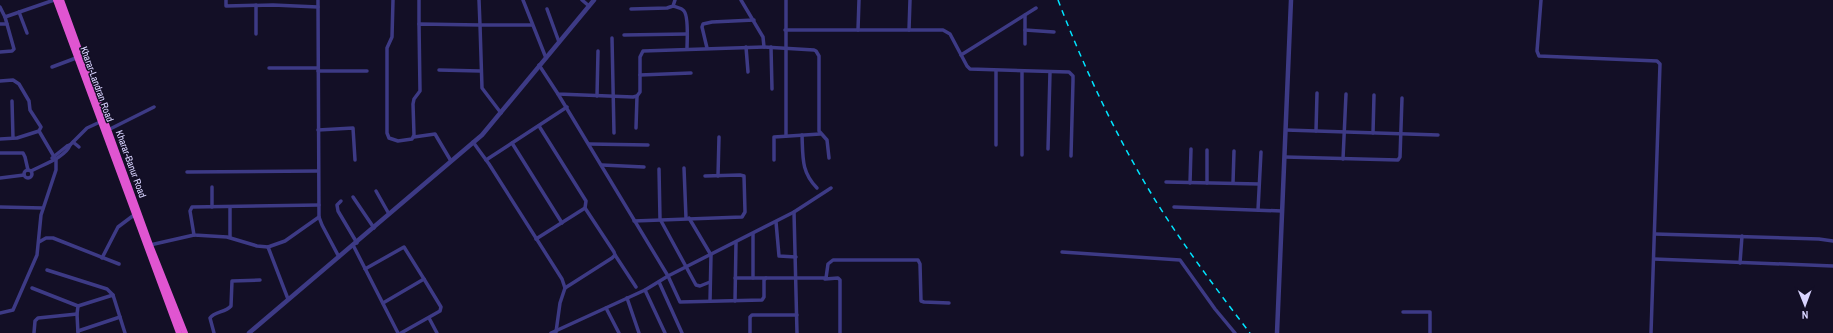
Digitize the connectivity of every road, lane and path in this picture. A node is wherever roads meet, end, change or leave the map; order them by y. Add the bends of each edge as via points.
1 (55, 0) edge
2 (61, 0) edge
3 (226, 0) edge
4 (248, 0) edge
5 (272, 0) edge
6 (318, 0) edge
7 (393, 0) edge
8 (419, 0) edge
9 (479, 0) edge
10 (523, 0) edge
11 (582, 0) edge
12 (594, 0) edge
13 (675, 0) edge
14 (742, 0) edge
15 (786, 0) edge
16 (859, 0) edge
17 (910, 0) edge
18 (1292, 0) edge
19 (1541, 0) edge
20 (248, 5) junction
21 (256, 5) junction
22 (273, 5) junction
23 (589, 6) junction
24 (673, 6) junction
25 (0, 7) edge
26 (318, 8) junction
27 (1036, 8) dead end
28 (631, 9) dead end
29 (547, 10) dead end
30 (19, 12) junction
31 (1025, 15) junction
32 (5, 17) junction
33 (754, 20) junction
34 (0, 24) edge
35 (7, 24) junction
36 (419, 24) junction
37 (480, 25) junction
38 (532, 25) junction
39 (786, 30) junction
40 (858, 30) junction
41 (909, 30) junction
42 (1025, 30) junction
43 (1054, 32) dead end
44 (27, 33) dead end
45 (256, 34) dead end
46 (687, 34) junction
47 (624, 35) dead end
48 (612, 38) dead end
49 (559, 42) junction
50 (1025, 44) dead end
51 (764, 46) junction
52 (746, 47) junction
53 (771, 47) junction
54 (707, 48) junction
55 (785, 48) junction
56 (687, 49) junction
57 (598, 51) dead end
58 (0, 52) edge
59 (961, 55) junction
60 (76, 58) junction
61 (546, 58) junction
62 (539, 65) junction
63 (52, 67) dead end
64 (269, 68) dead end
65 (318, 69) junction
66 (439, 70) dead end
67 (367, 71) dead end
68 (480, 71) junction
69 (996, 71) junction
70 (1022, 71) junction
71 (748, 72) dead end
72 (1050, 72) junction
73 (691, 73) dead end
74 (640, 75) junction
75 (0, 81) edge
76 (772, 89) dead end
77 (1318, 93) dead end
78 (558, 94) junction
79 (1346, 94) dead end
80 (1374, 95) dead end
81 (598, 96) junction
82 (637, 96) junction
83 (613, 97) junction
84 (1402, 98) dead end
85 (12, 101) dead end
86 (154, 107) dead end
87 (567, 107) junction
88 (501, 113) junction
89 (100, 122) junction
90 (539, 126) junction
91 (636, 128) dead end
92 (108, 130) junction
93 (318, 130) junction
94 (1286, 130) junction
95 (39, 131) junction
96 (1316, 131) junction
97 (1345, 132) junction
98 (614, 133) dead end
99 (1373, 133) junction
100 (820, 134) junction
101 (1401, 134) junction
102 (802, 135) junction
103 (1438, 135) dead end
104 (786, 136) junction
105 (414, 137) junction
106 (719, 137) dead end
107 (0, 138) edge
108 (13, 138) junction
109 (473, 142) junction
110 (72, 143) junction
111 (512, 143) junction
112 (589, 144) junction
113 (648, 145) dead end
114 (996, 145) dead end
115 (79, 147) dead end
116 (1190, 148) dead end
117 (1048, 149) dead end
118 (1207, 150) dead end
119 (1234, 151) dead end
120 (1261, 152) dead end
121 (0, 153) edge
122 (1022, 156) dead end
123 (1071, 156) dead end
124 (1285, 156) junction
125 (54, 158) junction
126 (828, 158) dead end
127 (1343, 159) junction
128 (355, 160) dead end
129 (486, 160) junction
130 (774, 160) dead end
131 (451, 161) junction
132 (602, 165) junction
133 (644, 167) dead end
134 (684, 168) dead end
135 (659, 169) dead end
136 (29, 170) junction
137 (318, 171) junction
138 (187, 172) dead end
139 (24, 175) junction
140 (705, 176) dead end
141 (718, 176) junction
142 (0, 178) edge
143 (1166, 182) dead end
144 (1190, 183) junction
145 (1207, 183) junction
146 (1233, 183) junction
147 (1259, 184) junction
148 (212, 187) dead end
149 (817, 188) dead end
150 (831, 188) dead end
151 (376, 191) dead end
152 (353, 197) dead end
153 (341, 201) dead end
154 (319, 205) junction
155 (0, 207) edge
156 (212, 207) junction
157 (230, 207) junction
158 (1174, 207) dead end
159 (43, 208) junction
160 (585, 208) junction
161 (1258, 210) junction
162 (1282, 211) junction
163 (794, 212) junction
164 (389, 214) junction
165 (134, 215) junction
166 (319, 217) junction
167 (687, 218) junction
168 (660, 219) junction
169 (634, 221) junction
170 (776, 222) junction
171 (562, 223) junction
172 (374, 228) junction
173 (753, 234) junction
174 (1655, 234) junction
175 (194, 235) junction
176 (1742, 236) junction
177 (230, 237) junction
178 (536, 239) junction
179 (1833, 241) edge
180 (39, 242) junction
181 (736, 243) junction
182 (355, 244) junction
183 (150, 245) junction
184 (268, 247) junction
185 (1062, 252) dead end
186 (711, 255) junction
187 (615, 256) junction
188 (340, 257) junction
189 (796, 257) junction
190 (102, 258) junction
191 (1654, 259) junction
192 (1740, 263) junction
193 (120, 264) dead end
194 (1833, 266) edge
195 (687, 267) junction
196 (365, 269) junction
197 (47, 270) dead end
198 (668, 276) junction
199 (735, 278) junction
200 (753, 278) junction
201 (766, 278) junction
202 (796, 278) junction
203 (824, 279) junction
204 (260, 280) dead end
205 (424, 280) junction
206 (659, 282) junction
207 (710, 282) junction
208 (636, 287) dead end
209 (32, 288) dead end
210 (565, 288) junction
211 (645, 290) junction
212 (113, 295) junction
213 (627, 298) junction
214 (288, 299) junction
215 (710, 301) junction
216 (735, 301) junction
217 (383, 303) junction
218 (949, 303) dead end
219 (78, 306) junction
220 (606, 308) junction
221 (0, 312) edge
222 (1403, 312) dead end
223 (77, 314) junction
224 (797, 315) junction
225 (120, 317) junction
226 (429, 318) junction
227 (78, 332) edge
228 (556, 332) edge
229 (34, 333) edge
230 (125, 333) edge
231 (179, 333) edge
232 (185, 333) edge
233 (214, 333) edge
234 (249, 333) edge
235 (400, 333) edge
236 (437, 333) edge
237 (551, 333) edge
238 (619, 333) edge
239 (639, 333) edge
240 (665, 333) edge
241 (682, 333) edge
242 (750, 333) edge
243 (797, 333) edge
244 (840, 333) edge
245 (1235, 333) edge
246 (1277, 333) edge
247 (1430, 333) edge
248 (1650, 333) edge

1 - 30 street
1 - 60 highway, Kharar-Landran Road
2 - 92 highway, Kharar-Banur Road
3 - 20 street via 226,6
4 - 20 street
5 - 22 street
6 - 26 street
7 - 105 street via 392,35 387,48 387,136 398,140
8 - 36 street
9 - 37 street
10 - 38 street
11 - 23 street
12 - 23 street
13 - 24 street
14 - 33 street
15 - 39 street
16 - 40 street
17 - 41 street
18 - 94 street
19 - 174 street via 1539,56 1660,64
20 - 21 street
21 - 22 street
21 - 45 street
22 - 26 street
23 - 49 street
24 - 28 street
24 - 46 street via 685,12
25 - 32 street
26 - 65 street
27 - 31 street
29 - 49 street
30 - 32 street
30 - 44 street
31 - 42 street
31 - 59 street
32 - 35 street
33 - 51 street via 763,37
33 - 54 street via 703,24
34 - 35 street
35 - 58 street via 14,49
36 - 37 street
36 - 105 street via 420,91 413,104
37 - 38 street
37 - 68 street
38 - 61 street
39 - 40 street
39 - 55 street
40 - 41 street
41 - 59 street via 947,31
42 - 43 street
42 - 50 street
46 - 47 street
46 - 56 street
48 - 83 street
49 - 61 street
51 - 52 street
51 - 53 street
52 - 54 street
52 - 71 street
53 - 55 street
53 - 76 street
54 - 56 street
55 - 100 street via 814,50 818,54
55 - 104 street
56 - 74 street via 643,50 640,58
57 - 81 street
59 - 69 street via 970,69
60 - 63 street
60 - 89 highway, Kharar-Landran Road
61 - 62 street
62 - 78 street
62 - 88 street
64 - 65 street
65 - 67 street
65 - 93 street
66 - 68 street
68 - 88 street via 483,91
69 - 70 street
69 - 114 street
70 - 72 street
70 - 122 street
72 - 117 street
72 - 123 street via 1069,72 1072,76
73 - 74 street
74 - 82 street via 641,88
75 - 95 street via 13,80 19,84 29,101 30,110 40,123
77 - 96 street
78 - 81 street
78 - 87 street
79 - 97 street
80 - 99 street
81 - 83 street
82 - 83 street
82 - 91 street
83 - 98 street
84 - 101 street
85 - 108 street
86 - 92 street
87 - 90 street
87 - 112 street
88 - 109 street
89 - 110 street via 87,128
89 - 165 highway, Kharar-Landran Road
90 - 111 street
90 - 160 street via 586,201
92 - 183 highway, Kharar-Banur Road
93 - 128 street via 353,128
93 - 137 street
94 - 96 street
94 - 124 street
95 - 108 street
95 - 125 street
96 - 97 street
97 - 99 street
97 - 127 street
99 - 101 street
100 - 102 street
100 - 126 street via 827,140
101 - 103 street
101 - 127 street via 1398,160
102 - 104 street
102 - 149 street via 806,174
104 - 130 street via 774,137
105 - 131 street via 435,134
106 - 141 street
107 - 108 street
109 - 129 street
109 - 131 street
110 - 115 street
110 - 125 street
111 - 129 street
111 - 171 street
112 - 113 street
112 - 132 street
116 - 144 street
118 - 145 street
119 - 146 street
120 - 147 street
121 - 136 street via 22,154
124 - 127 street
124 - 162 street
125 - 136 street
125 - 159 street via 56,170
129 - 178 street
131 - 164 street
132 - 133 street
132 - 169 street
134 - 167 street
135 - 168 street
136 - 139 street via 24,172
136 - 139 street via 32,174 30,177
137 - 138 street
137 - 154 street
139 - 142 street
140 - 141 street
141 - 167 street via 744,176 744,215
143 - 144 street
144 - 145 street
145 - 146 street
146 - 147 street
147 - 161 street
148 - 156 street
150 - 163 street
151 - 164 street
152 - 172 street
153 - 182 street via 337,205 338,211
154 - 157 street
154 - 166 street
155 - 159 street
156 - 157 street
156 - 175 street via 190,209
157 - 177 street
158 - 161 street
159 - 180 street
160 - 171 street
160 - 187 street
161 - 162 street
162 - 246 street
163 - 170 street
163 - 189 street
164 - 172 street
165 - 190 street via 118,228
165 - 231 highway, Kharar-Landran Road
166 - 184 street via 285,241
166 - 188 street
167 - 168 street
167 - 186 street
168 - 169 street
168 - 195 street
169 - 198 street
170 - 173 street
170 - 189 street via 778,256
171 - 178 street
172 - 182 street
173 - 181 street
173 - 200 street
174 - 176 street
174 - 191 street
175 - 177 street
175 - 183 street
176 - 179 street
176 - 192 street
177 - 184 street
178 - 210 street via 562,279
180 - 190 street via 53,238
180 - 221 street via 34,266 16,305 10,311
181 - 186 street
181 - 199 street
182 - 188 street
182 - 196 street
183 - 232 highway, Kharar-Banur Road
184 - 214 street
185 - 245 street via 1180,260
186 - 195 street
186 - 207 street
187 - 208 street
187 - 210 street
188 - 214 street
189 - 202 street
190 - 193 street
191 - 192 street
191 - 248 street
192 - 194 street
195 - 198 street
195 - 207 street via 697,287
196 - 205 street via 404,247
196 - 217 street
197 - 212 street via 107,289
198 - 206 street
198 - 215 street via 680,302
199 - 200 street
199 - 216 street
200 - 201 street
201 - 202 street
201 - 216 street via 763,299
202 - 203 street
202 - 224 street
203 - 218 street via 827,277 828,264 831,260 918,260 921,301
203 - 244 street via 840,280
204 - 233 street via 232,281 231,306 210,318
205 - 217 street
205 - 226 street via 441,307
206 - 211 street
206 - 241 street
207 - 215 street
209 - 219 street
210 - 228 street
211 - 213 street
211 - 240 street
212 - 219 street
212 - 225 street
213 - 220 street
213 - 239 street
214 - 234 street
215 - 216 street
217 - 235 street
219 - 223 street
220 - 228 street
220 - 238 street
222 - 247 street via 1430,312
223 - 227 street
223 - 229 street via 38,318 35,321
224 - 242 street via 752,315
224 - 243 street
225 - 227 street
225 - 230 street
226 - 235 street
226 - 236 street
228 - 237 street

